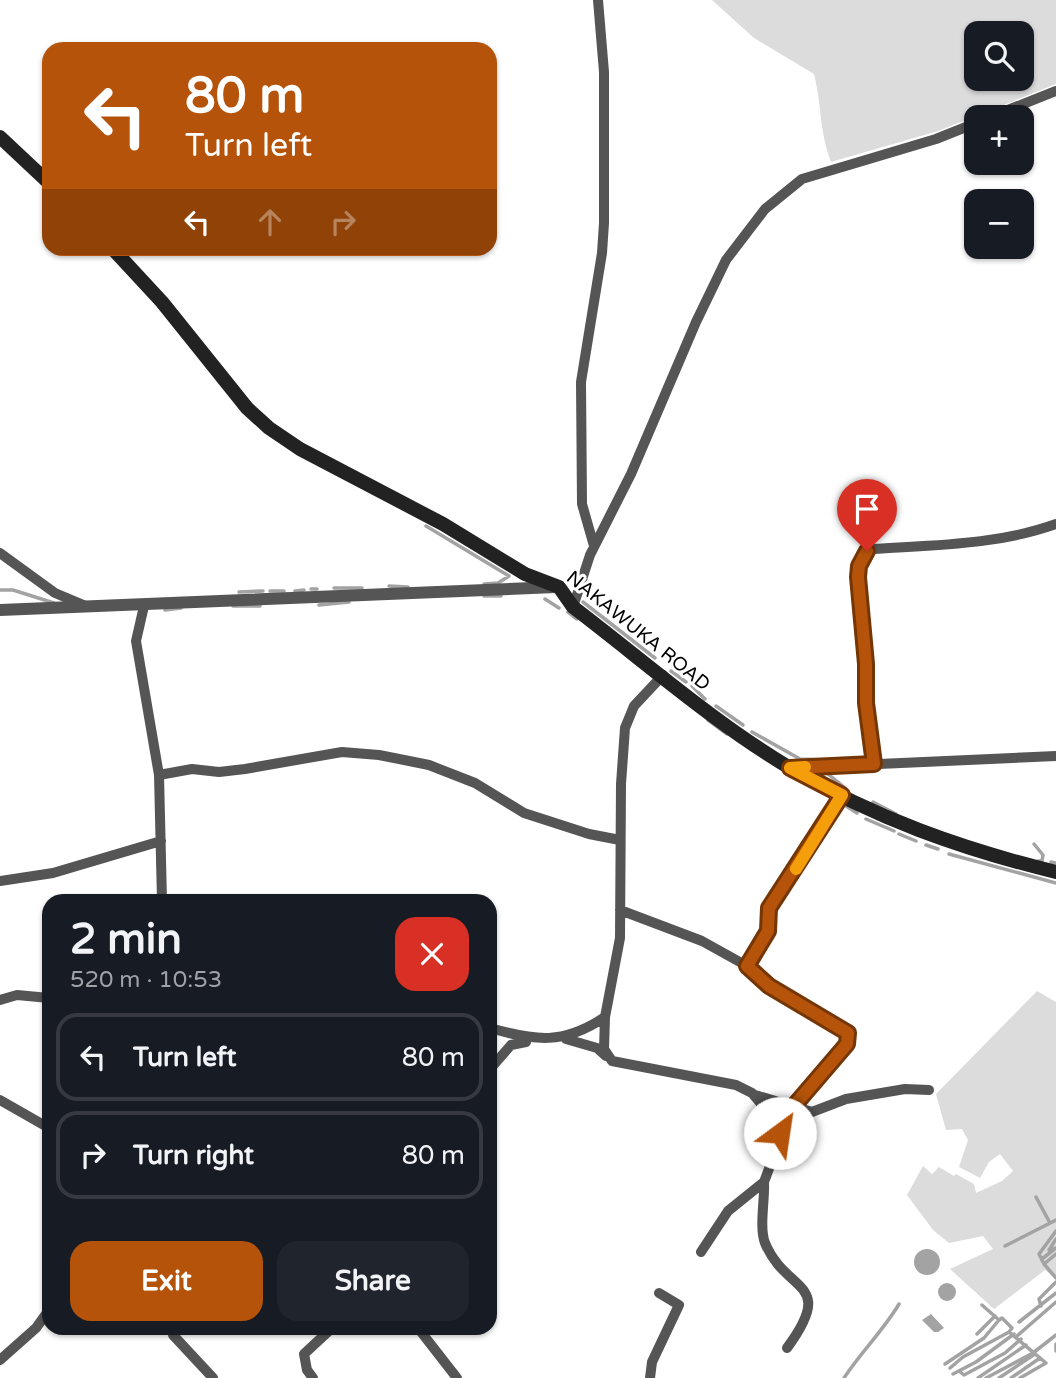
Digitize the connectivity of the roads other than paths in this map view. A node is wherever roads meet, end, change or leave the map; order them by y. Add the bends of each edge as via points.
1 (598, 0) edge
2 (1056, 91) edge
3 (1020, 105) edge
4 (964, 128) edge
5 (0, 137) edge
6 (42, 176) edge
7 (119, 256) edge
8 (1056, 524) edge
9 (594, 546) junction
10 (0, 553) edge
11 (559, 587) junction
12 (172, 604) junction
13 (87, 606) junction
14 (144, 606) junction
15 (573, 607) junction
16 (0, 610) edge
17 (137, 626) junction
18 (663, 675) junction
19 (1056, 756) edge
20 (874, 764) junction
21 (790, 768) junction
22 (159, 775) junction
23 (842, 795) junction
24 (161, 841) junction
25 (620, 841) junction
26 (1056, 872) edge
27 (0, 881) edge
28 (162, 894) edge
29 (620, 910) junction
30 (747, 966) junction
31 (42, 997) edge
32 (0, 1000) edge
33 (605, 1017) junction
34 (497, 1030) edge
35 (557, 1040) junction
36 (497, 1061) edge
37 (612, 1061) junction
38 (929, 1090) dead end
39 (752, 1093) junction
40 (0, 1100) edge
41 (794, 1107) junction
42 (42, 1124) edge
43 (780, 1133) junction
44 (764, 1182) junction
45 (701, 1252) dead end
46 (659, 1293) dead end
47 (42, 1320) edge
48 (173, 1335) dead end
49 (324, 1335) edge
50 (423, 1335) edge
51 (787, 1348) dead end
52 (0, 1360) edge
53 (214, 1378) edge
54 (313, 1378) edge
55 (457, 1378) edge
56 (650, 1378) edge

1 - 9 street via 604,72 604,223 581,382 582,504
2 - 3 street
4 - 9 street via 802,180 765,209 726,260
5 - 6 main road
7 - 11 main road, NAKAWUKA ROAD via 269,428 525,574
8 - 20 street via 1035,532 873,550 863,555 859,596
9 - 15 street
10 - 13 street via 55,593
11 - 12 street
11 - 15 main road, NAKAWUKA ROAD
12 - 14 street
12 - 17 street via 148,612
13 - 14 street
13 - 16 street
14 - 17 street
15 - 18 main road, NAKAWUKA ROAD
17 - 22 street
18 - 21 main road, NAKAWUKA ROAD
18 - 25 street via 627,719
19 - 20 street
20 - 21 street
21 - 23 main road, NAKAWUKA ROAD
22 - 24 street
22 - 25 street via 192,769 245,769 342,752 379,755 429,765 475,783 524,813
23 - 26 main road, NAKAWUKA ROAD via 927,835
23 - 30 street via 769,908 768,931
24 - 27 street via 53,873
24 - 28 street
25 - 29 street
29 - 30 street via 702,942
29 - 33 street via 620,938
30 - 41 street via 769,986 848,1033 847,1044 837,1058
31 - 32 street via 16,995
33 - 35 street via 584,1031
33 - 37 street via 604,1049
34 - 35 street
35 - 36 street via 511,1045
35 - 37 street via 597,1048
37 - 39 street via 736,1085
38 - 41 street via 905,1088 846,1099 812,1112
39 - 41 street
39 - 43 street via 772,1115
40 - 42 street
41 - 43 street via 782,1121
43 - 44 street
44 - 45 street via 728,1211
44 - 51 street via 764,1240 780,1266 803,1287 808,1300 803,1326
46 - 56 street via 679,1305 652,1362
47 - 52 street
48 - 53 street
49 - 54 street via 304,1354
50 - 55 street

